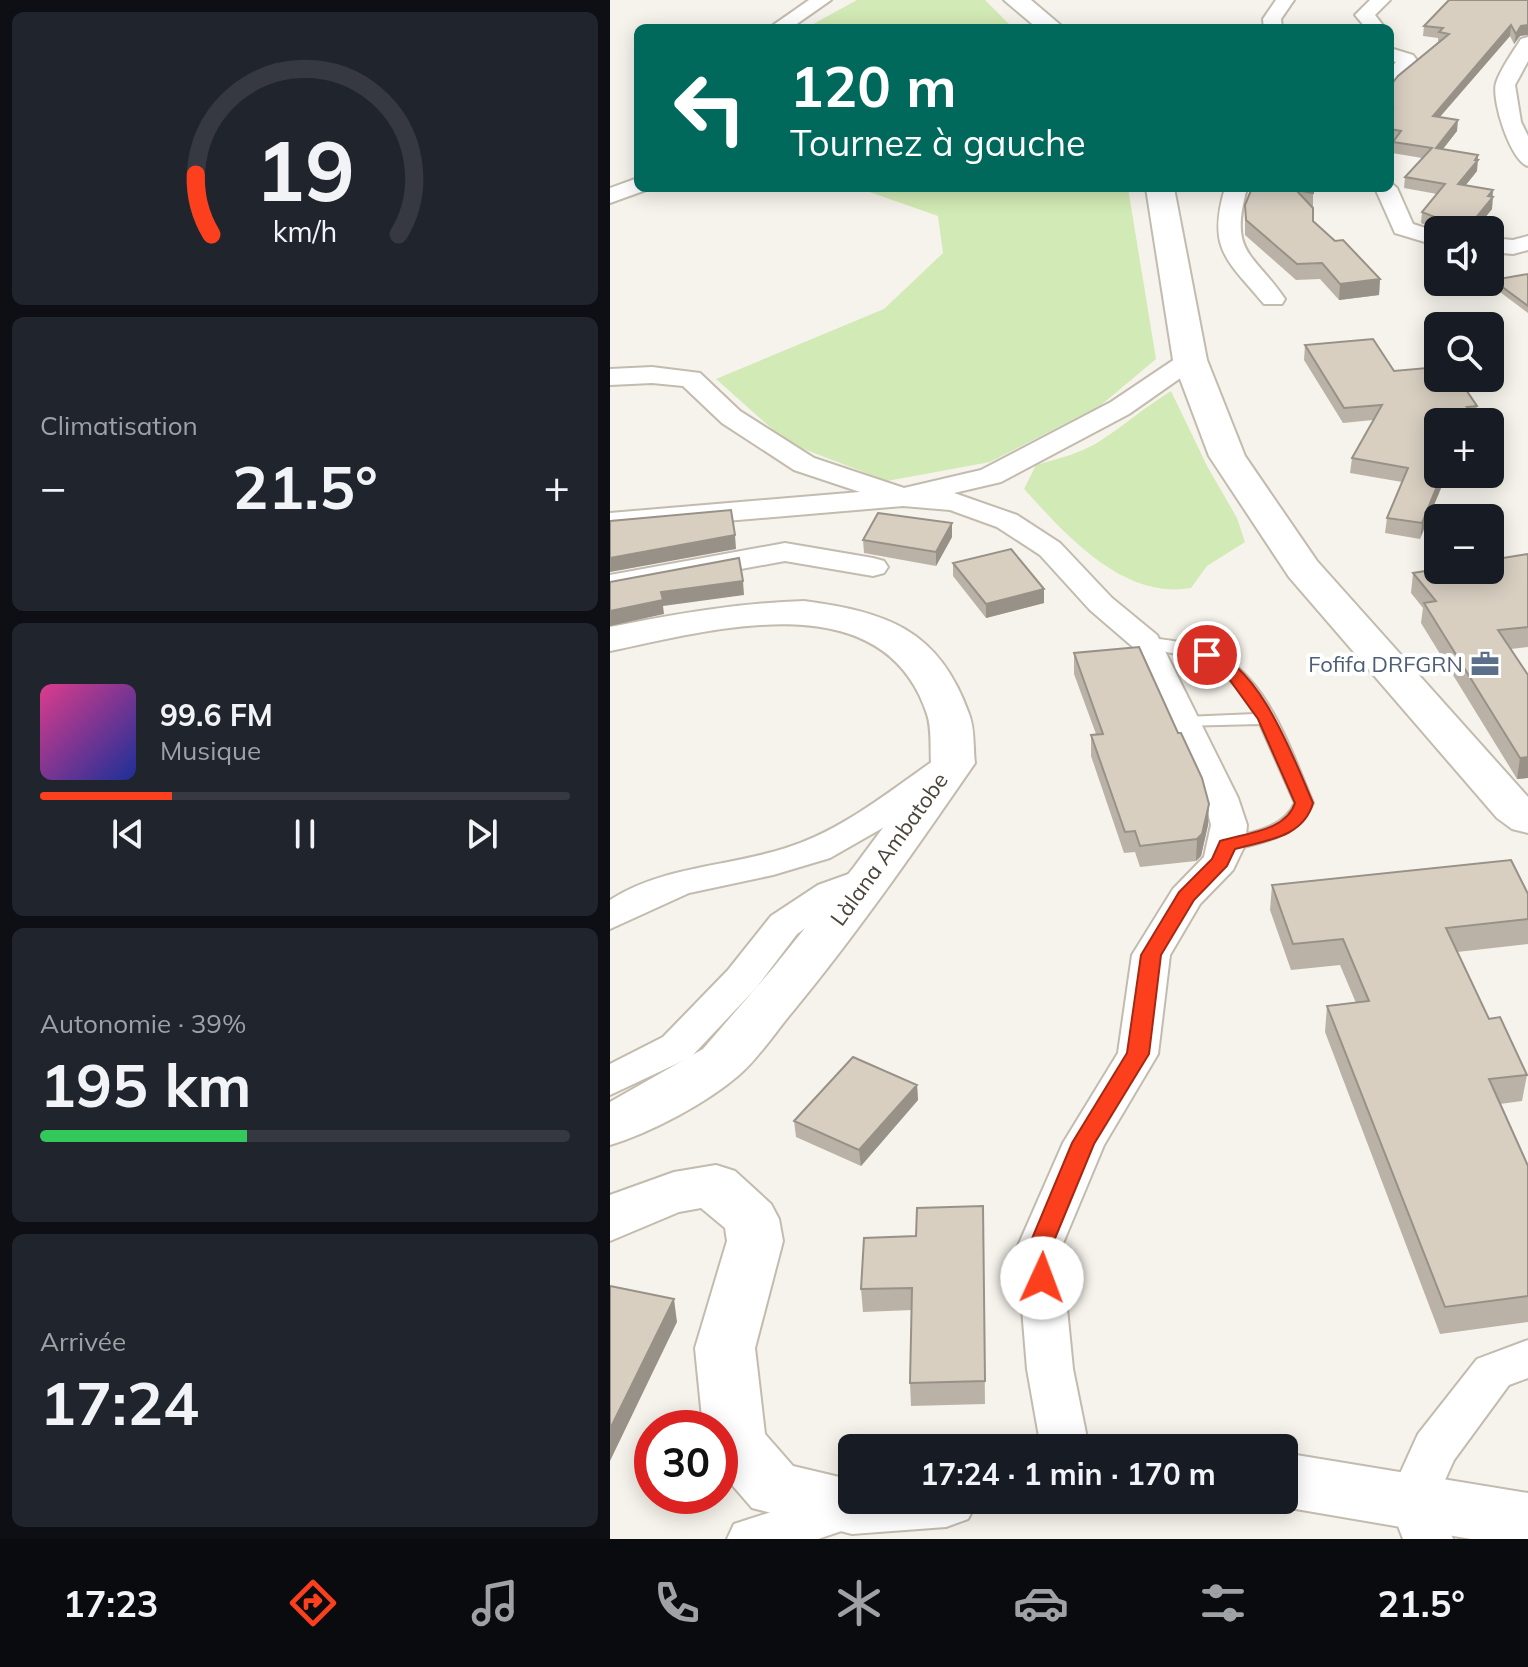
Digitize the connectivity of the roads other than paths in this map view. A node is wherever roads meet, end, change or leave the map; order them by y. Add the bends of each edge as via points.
1 (822, 0) edge
2 (1016, 0) edge
3 (1285, 0) edge
4 (1381, 0) edge
5 (784, 24) edge
6 (1047, 24) edge
7 (1273, 24) edge
8 (1372, 24) edge
9 (1528, 43) edge
10 (1394, 55) edge
11 (1394, 77) edge
12 (1528, 160) edge
13 (634, 187) edge
14 (1161, 192) edge
15 (1235, 192) edge
16 (1388, 192) edge
17 (610, 196) edge
18 (1424, 235) edge
19 (1528, 243) edge
20 (1504, 246) edge
21 (1273, 299) dead end
22 (1190, 360) junction
23 (610, 377) edge
24 (903, 497) junction
25 (610, 522) edge
26 (873, 567) dead end
27 (610, 584) edge
28 (610, 639) edge
29 (1146, 642) junction
30 (1267, 719) junction
31 (1185, 722) junction
32 (953, 763) junction
33 (1528, 819) edge
34 (1227, 845) junction
35 (871, 878) junction
36 (610, 917) edge
37 (610, 1081) edge
38 (610, 1126) edge
39 (610, 1220) edge
40 (1528, 1359) edge
41 (1062, 1434) edge
42 (1298, 1484) edge
43 (838, 1504) edge
44 (838, 1511) edge
45 (1420, 1520) edge
46 (1528, 1521) edge
47 (752, 1539) edge

1 - 5 street
2 - 6 street
3 - 7 street
4 - 8 street via 1364,15
9 - 12 street via 1505,85 1511,122
10 - 11 street via 1406,59
13 - 17 street
14 - 22 street
15 - 21 street via 1227,236
16 - 18 street via 1403,228
19 - 20 street
22 - 24 street via 1120,408 991,476
22 - 33 street via 1227,456 1303,569
23 - 24 street via 691,379 731,417 804,464
24 - 25 street
24 - 29 street via 954,502 1007,521 1050,549 1101,604
26 - 27 street via 785,552
28 - 32 street, Làlana Ambatobe via 764,610 842,615 905,644 931,676 948,715
29 - 30 lane via 1207,655 1230,669
29 - 31 street
30 - 31 lane
30 - 34 lane via 1304,803 1301,814 1290,827
31 - 34 street via 1221,798 1229,825
32 - 35 street, Làlana Ambatobe
32 - 36 street via 867,823 798,857 691,879
34 - 41 street via 1220,862 1186,897 1151,955 1138,1054 1084,1143 1039,1248 1050,1369
35 - 37 street via 831,893 784,925 742,979 677,1047
35 - 38 street, Làlana Ambatobe via 721,1062
39 - 43 street via 662,1194 716,1186 751,1219 755,1241 725,1348 735,1444 774,1489
40 - 45 street via 1493,1372 1435,1448
42 - 45 street
44 - 47 street
45 - 46 street

